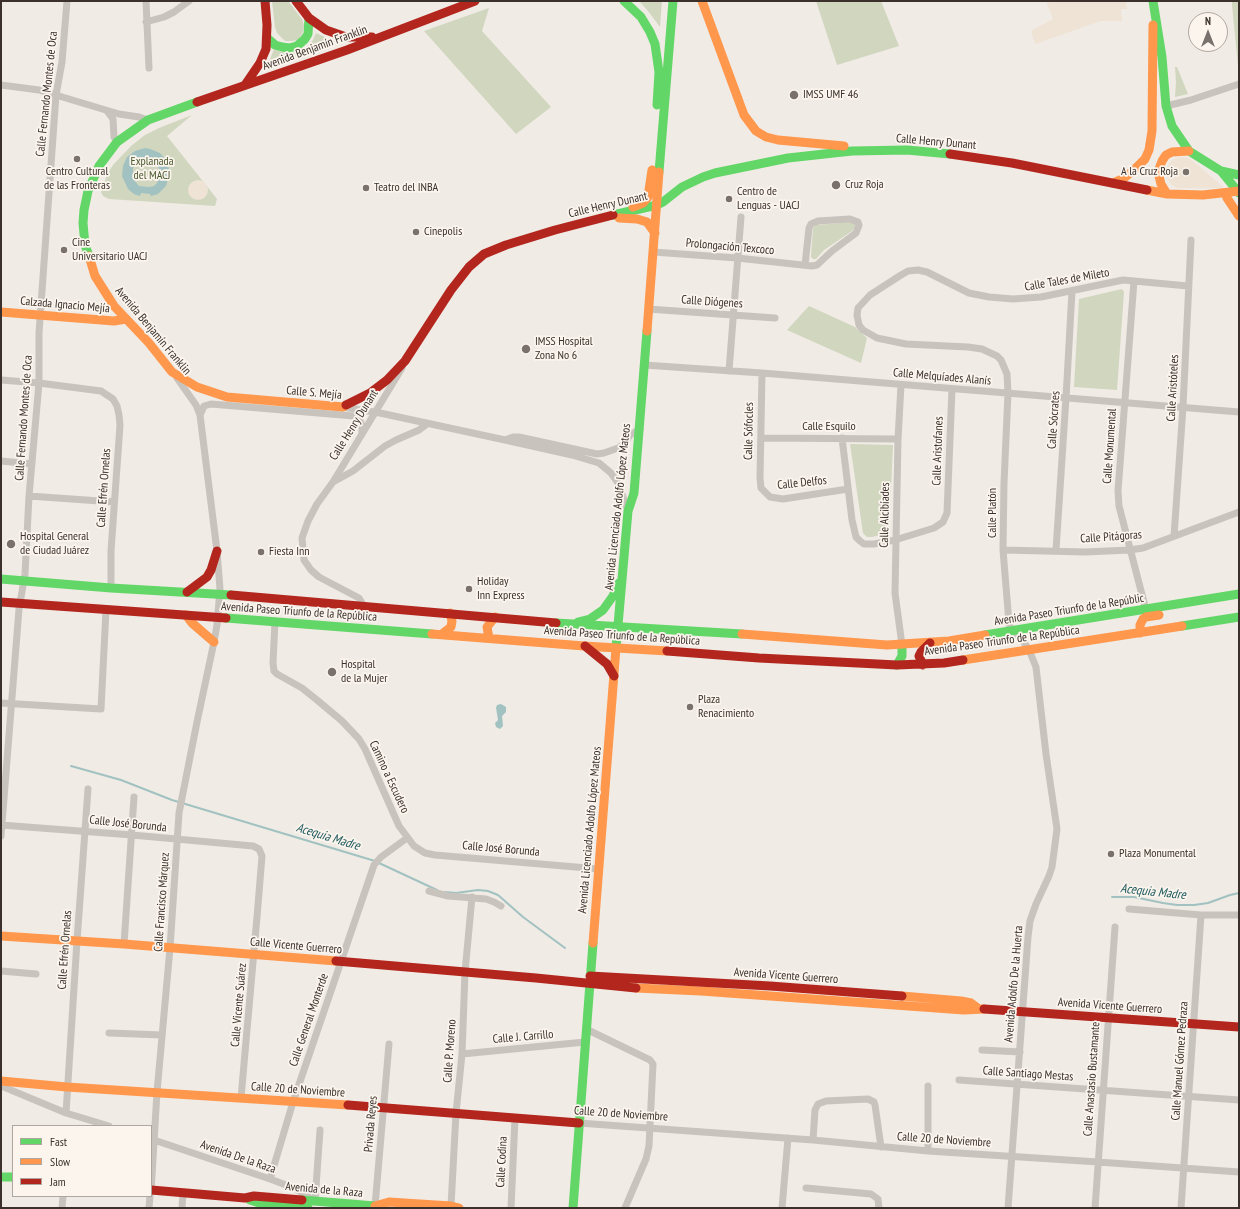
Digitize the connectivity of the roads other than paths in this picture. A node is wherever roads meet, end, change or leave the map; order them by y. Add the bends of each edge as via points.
1 (67, 1) edge
2 (146, 1) edge
3 (189, 1) edge
4 (265, 1) edge
5 (296, 1) edge
6 (475, 1) edge
7 (624, 1) edge
8 (673, 1) edge
9 (702, 1) edge
10 (1154, 1) edge
11 (1155, 13) junction
12 (309, 18) junction
13 (146, 22) junction
14 (382, 36) junction
15 (267, 38) junction
16 (149, 68) dead end
17 (1239, 84) edge
18 (1, 85) edge
19 (245, 85) junction
20 (56, 95) junction
21 (1166, 106) junction
22 (108, 111) junction
23 (148, 120) junction
24 (117, 142) junction
25 (852, 150) junction
26 (1189, 151) junction
27 (1221, 170) junction
28 (1239, 175) edge
29 (1112, 183) junction
30 (1238, 192) edge
31 (1226, 193) junction
32 (1167, 194) junction
33 (657, 205) junction
34 (607, 216) junction
35 (1239, 216) edge
36 (742, 217) dead end
37 (655, 233) junction
38 (1191, 240) dead end
39 (653, 252) junction
40 (737, 258) junction
41 (805, 265) junction
42 (1134, 281) junction
43 (1188, 286) junction
44 (1072, 291) junction
45 (648, 309) junction
46 (1, 312) edge
47 (40, 315) junction
48 (733, 315) junction
49 (775, 318) dead end
50 (126, 319) junction
51 (405, 361) junction
52 (644, 365) junction
53 (729, 371) junction
54 (172, 372) junction
55 (762, 373) junction
56 (1, 380) edge
57 (39, 383) junction
58 (901, 385) junction
59 (952, 389) junction
60 (1008, 393) junction
61 (1066, 398) junction
62 (1124, 402) junction
63 (342, 407) junction
64 (1183, 407) junction
65 (376, 412) junction
66 (1239, 412) edge
67 (200, 415) junction
68 (427, 424) junction
69 (640, 429) junction
70 (361, 436) junction
71 (761, 438) junction
72 (842, 438) junction
73 (898, 439) junction
74 (505, 440) junction
75 (1, 462) edge
76 (32, 464) junction
77 (333, 482) junction
78 (761, 488) joint
79 (848, 489) junction
80 (29, 496) junction
81 (114, 502) junction
82 (628, 511) junction
83 (1239, 512) edge
84 (1174, 536) junction
85 (895, 540) junction
86 (217, 550) junction
87 (1004, 550) junction
88 (1056, 550) junction
89 (1130, 550) junction
90 (622, 577) junction
91 (1, 579) edge
92 (24, 581) junction
93 (111, 588) junction
94 (187, 592) junction
95 (220, 594) junction
96 (1239, 594) edge
97 (1, 602) edge
98 (20, 603) junction
99 (1178, 605) junction
100 (364, 606) junction
101 (106, 610) junction
102 (1146, 610) junction
103 (1239, 610) edge
104 (450, 613) junction
105 (186, 615) junction
106 (217, 617) junction
107 (496, 617) junction
108 (1239, 617) edge
109 (275, 621) junction
110 (1210, 622) junction
111 (570, 624) junction
112 (618, 627) junction
113 (1013, 631) junction
114 (1140, 633) junction
115 (442, 634) junction
116 (489, 638) junction
117 (214, 642) junction
118 (930, 643) junction
119 (902, 645) junction
120 (584, 646) junction
121 (617, 647) junction
122 (1029, 650) junction
123 (897, 665) junction
124 (923, 665) junction
125 (614, 676) junction
126 (1, 703) edge
127 (11, 704) junction
128 (3, 774) edge
129 (88, 789) dead end
130 (134, 797) dead end
131 (1, 825) edge
132 (85, 831) junction
133 (132, 835) junction
134 (1, 836) edge
135 (407, 838) junction
136 (177, 840) junction
137 (253, 846) joint
138 (599, 869) junction
139 (429, 891) dead end
140 (472, 897) junction
141 (501, 906) dead end
142 (1129, 909) dead end
143 (1201, 915) junction
144 (1239, 915) edge
145 (1115, 928) dead end
146 (1, 936) edge
147 (77, 941) junction
148 (124, 944) junction
149 (170, 948) junction
150 (254, 955) junction
151 (341, 962) junction
152 (1, 971) edge
153 (465, 972) junction
154 (36, 974) dead end
155 (590, 980) junction
156 (1022, 1012) junction
157 (1107, 1018) junction
158 (1193, 1024) junction
159 (1239, 1027) edge
160 (586, 1029) junction
161 (109, 1033) dead end
162 (162, 1035) junction
163 (585, 1042) junction
164 (389, 1044) dead end
165 (982, 1050) dead end
166 (1020, 1052) junction
167 (462, 1054) junction
168 (959, 1080) dead end
169 (1, 1081) edge
170 (1018, 1084) junction
171 (1, 1086) edge
172 (928, 1086) dead end
173 (67, 1087) junction
174 (1102, 1090) junction
175 (157, 1092) junction
176 (1188, 1096) junction
177 (241, 1098) junction
178 (1239, 1100) edge
179 (293, 1102) junction
180 (383, 1108) junction
181 (66, 1113) junction
182 (456, 1113) junction
183 (515, 1118) junction
184 (579, 1123) junction
185 (106, 1125) edge
186 (650, 1128) junction
187 (320, 1130) dead end
188 (788, 1138) junction
189 (153, 1140) edge
190 (813, 1140) junction
191 (881, 1147) junction
192 (928, 1151) junction
193 (1012, 1157) junction
194 (1098, 1162) junction
195 (152, 1166) edge
196 (1183, 1168) junction
197 (1239, 1172) edge
198 (1, 1176) edge
199 (12, 1178) edge
200 (270, 1179) junction
201 (806, 1188) dead end
202 (152, 1191) edge
203 (183, 1193) junction
204 (63, 1197) edge
205 (150, 1197) edge
206 (262, 1203) edge
207 (312, 1205) edge
208 (379, 1207) edge
209 (455, 1207) edge
210 (62, 1208) edge
211 (149, 1208) edge
212 (182, 1208) edge
213 (511, 1208) edge
214 (573, 1208) edge
215 (625, 1208) edge
216 (782, 1208) edge
217 (879, 1208) edge
218 (1008, 1208) edge
219 (1095, 1208) edge
220 (1180, 1208) edge

1 - 20 street, Calle Fernando Montes de Oca via 62,62
2 - 13 street
3 - 13 street via 164,17
4 - 15 main road
5 - 12 main road
6 - 14 main road, Avenida Benjamín Franklin
7 - 34 main road via 641,17 655,44 659,72 658,93 648,198 639,205
8 - 33 main road, Avenida Licenciado Adolfo López Mateos
9 - 25 main road via 744,115 756,131 778,140 845,146
10 - 11 main road
11 - 21 main road
11 - 29 main road via 1152,39 1152,131 1149,150 1145,159 1134,170
12 - 14 main road via 326,30 346,37
12 - 15 main road via 308,34 297,46 282,47
13 - 16 street
14 - 19 main road, Avenida Benjamín Franklin
15 - 19 main road via 263,56
17 - 21 street
18 - 20 street
19 - 23 main road, Avenida Benjamín Franklin
20 - 22 street
20 - 47 street, Calle Fernando Montes de Oca
21 - 26 main road via 1172,126
22 - 23 street
22 - 24 street via 113,119 114,137
23 - 24 main road, Avenida Benjamín Franklin
24 - 50 main road, Avenida Benjamín Franklin via 94,177 85,204 83,232 84,245 95,276 104,292
25 - 29 main road, Calle Henry Dunant via 954,154
25 - 33 main road, Calle Henry Dunant via 788,158 715,173 688,184
26 - 27 main road
26 - 32 main road via 1172,152 1162,161 1159,176
27 - 28 main road
27 - 30 main road
29 - 32 main road, Calle Henry Dunant
30 - 31 main road, Calle Henry Dunant
31 - 32 main road, Calle Henry Dunant
31 - 35 main road
33 - 34 main road, Calle Henry Dunant
33 - 37 main road, Avenida Licenciado Adolfo López Mateos
34 - 37 main road via 642,220 650,225
34 - 51 main road, Calle Henry Dunant via 506,245 484,254 469,267 451,290
36 - 40 street
37 - 39 main road, Avenida Licenciado Adolfo López Mateos
38 - 43 street, Calle Aristóteles
39 - 40 street, Prolongación Texcoco
39 - 45 main road, Avenida Licenciado Adolfo López Mateos
40 - 41 street, Prolongación Texcoco
40 - 48 street
41 - 41 street, Prolongación Texcoco via 811,224 818,221 850,219 858,222 856,233 817,265
42 - 43 street, Calle Tales de Mileto
42 - 44 street, Calle Tales de Mileto via 1123,280
42 - 62 street, Calle Monumental
43 - 64 street, Calle Aristóteles
44 - 60 street, Calle Tales de Mileto via 1028,299 989,297 969,293 918,270 901,275 870,295 858,308 859,325 877,338 906,344 982,349 997,356 1007,374
44 - 61 street, Calle Sócrates
45 - 48 street, Calle Diógenes
45 - 52 main road, Avenida Licenciado Adolfo López Mateos
46 - 47 main road, Calzada Ignacio Mejía
47 - 50 main road, Calzada Ignacio Mejía via 114,321
47 - 57 street, Calle Fernando Montes de Oca
48 - 49 street, Calle Diógenes
48 - 53 street
50 - 54 main road, Avenida Benjamín Franklin
51 - 63 main road via 370,393
51 - 65 street, Calle Henry Dunant
52 - 53 street, Calle Melquíades Alanís
52 - 69 main road, Avenida Licenciado Adolfo López Mateos
53 - 55 street, Calle Melquíades Alanís
54 - 63 main road, Calle S. Mejía via 197,387 227,397
54 - 67 street, Avenida Benjamín Franklin via 196,405
55 - 58 street, Calle Melquíades Alanís
55 - 71 street, Calle Sófocles
56 - 57 street
57 - 76 street, Calle Fernando Montes de Oca
57 - 81 street, Calle Efrén Ornelas via 94,389 113,399 117,406 120,426
58 - 59 street, Calle Melquíades Alanís
58 - 73 street, Calle Alcibíades
59 - 60 street, Calle Melquíades Alanís
59 - 85 street, Calle Aristofanes via 947,513 943,522 934,528
60 - 61 street, Calle Melquíades Alanís
60 - 87 street, Calle Platón
61 - 62 street, Calle Melquíades Alanís
61 - 88 street, Calle Sócrates
62 - 64 street, Calle Melquíades Alanís
62 - 89 street, Calle Monumental via 1118,491 1119,506
63 - 65 street, Calle S. Mejía
64 - 66 street, Calle Melquíades Alanís
64 - 84 street, Calle Aristóteles
65 - 68 street, Calle S. Mejía
65 - 70 street, Calle Henry Dunant
67 - 70 street via 204,406 211,404 354,416 362,423
67 - 86 street, Avenida Benjamín Franklin
68 - 74 street, Calle S. Mejía
68 - 77 street via 385,446 353,471
69 - 74 street, Calle S. Mejía via 618,448 598,454 519,437
69 - 82 main road, Avenida Licenciado Adolfo López Mateos via 634,493
70 - 77 street, Calle Henry Dunant
71 - 72 street, Calle Esquilo
71 - 78 street, Calle Sófocles
72 - 73 street, Calle Esquilo
72 - 79 street
73 - 85 street, Calle Alcibíades
74 - 82 street, Calle S. Mejía via 599,463 618,483
75 - 76 street
76 - 80 street, Calle Fernando Montes de Oca
77 - 100 street, Calle Henry Dunant via 308,521 302,538 304,560 319,577 356,596
78 - 79 street, Calle Delfos via 770,497 783,499
79 - 85 street via 856,537 864,544
80 - 81 street
80 - 92 street, Calle Fernando Montes de Oca
81 - 93 street, Calle Efrén Ornelas
82 - 90 main road, Avenida Licenciado Adolfo López Mateos
83 - 84 street, Calle Pitágoras
84 - 89 street, Calle Pitágoras via 1143,548
85 - 119 street, Calle Alcibíades via 896,606
86 - 94 main road via 212,570
86 - 95 street, Avenida Benjamín Franklin
87 - 88 street, Calle Pitágoras
87 - 113 street, Calle Platón via 1009,623
88 - 89 street, Calle Pitágoras
89 - 102 street, Calle Monumental
90 - 111 main road via 603,610 590,619
90 - 112 main road, Avenida Licenciado Adolfo López Mateos
91 - 92 main road, Avenida Paseo Triunfo de la República
92 - 93 main road, Avenida Paseo Triunfo de la República
92 - 98 street, Calle Fernando Montes de Oca
93 - 94 main road, Avenida Paseo Triunfo de la República
94 - 95 main road, Avenida Paseo Triunfo de la República
95 - 100 main road, Avenida Paseo Triunfo de la República
95 - 106 street, Avenida Benjamín Franklin
96 - 99 main road, Avenida Paseo Triunfo de la Repúblic
97 - 98 main road, Avenida Paseo Triunfo de la República
98 - 101 main road, Avenida Paseo Triunfo de la República
98 - 127 street, Calle Fernando Montes de Oca
99 - 102 main road, Avenida Paseo Triunfo de la Repúblic
99 - 114 main road via 1170,613 1143,619
100 - 104 main road, Avenida Paseo Triunfo de la República
101 - 105 main road, Avenida Paseo Triunfo de la República
101 - 127 street via 101,709
102 - 113 main road, Avenida Paseo Triunfo de la Repúblic
103 - 110 main road via 1222,613
104 - 107 main road, Avenida Paseo Triunfo de la República
104 - 115 main road via 451,627
105 - 106 main road, Avenida Paseo Triunfo de la República
105 - 117 main road
106 - 109 main road, Avenida Paseo Triunfo de la República
106 - 117 street, Calle Francisco Márquez
107 - 111 main road, Avenida Paseo Triunfo de la República
107 - 116 main road via 487,628
108 - 110 main road, Avenida Paseo Triunfo de la República
109 - 115 main road, Avenida Paseo Triunfo de la República
109 - 135 street, Camino a Escudero via 274,671 317,700 359,739
110 - 114 main road, Avenida Paseo Triunfo de la República
111 - 112 main road, Avenida Paseo Triunfo de la República
112 - 119 main road, Avenida Paseo Triunfo de la República
112 - 121 main road, Avenida Licenciado Adolfo López Mateos
113 - 118 main road, Avenida Paseo Triunfo de la Repúblic
113 - 122 street, Avenida Adolfo De la Huerta
114 - 122 main road, Avenida Paseo Triunfo de la República
115 - 116 main road, Avenida Paseo Triunfo de la República
116 - 120 main road, Avenida Paseo Triunfo de la República
117 - 136 street, Calle Francisco Márquez via 182,795
118 - 119 main road, Avenida Paseo Triunfo de la Repúblic
118 - 124 main road via 919,656
119 - 123 main road via 902,656
120 - 121 main road, Avenida Paseo Triunfo de la República
120 - 125 main road via 600,657
121 - 123 main road, Avenida Paseo Triunfo de la República
121 - 125 main road, Avenida Licenciado Adolfo López Mateos
122 - 124 main road, Avenida Paseo Triunfo de la República
122 - 156 street, Avenida Adolfo De la Huerta via 1036,667 1057,829 1052,867 1030,921
123 - 124 main road, Avenida Paseo Triunfo de la República
125 - 138 main road, Avenida Licenciado Adolfo López Mateos
126 - 127 street
127 - 128 street, Calle Fernando Montes de Oca via 8,755
128 - 131 street, Calle Fernando Montes de Oca
129 - 132 street, Calle Efrén Ornelas
130 - 133 street
131 - 132 street, Calle José Borunda
131 - 134 street, Calle Fernando Montes de Oca
132 - 133 street, Calle José Borunda
132 - 147 street, Calle Efrén Ornelas
133 - 136 street, Calle José Borunda
133 - 148 street
135 - 138 street, Calle José Borunda via 425,853 436,855
135 - 151 street, Calle General Monterde via 374,865
136 - 137 street, Calle José Borunda
136 - 149 street, Calle Francisco Márquez
137 - 150 street, Calle Vicente Suárez via 259,849 262,856
138 - 155 main road, Avenida Licenciado Adolfo López Mateos
139 - 140 street via 448,896
140 - 141 street via 486,899
140 - 153 street, Calle P. Moreno
142 - 143 street
143 - 144 street
143 - 158 street, Calle Manuel Gómez Pedraza
145 - 157 street, Calle Anastasio Bustamante
146 - 147 main road, Calle Vicente Guerrero
147 - 148 main road, Calle Vicente Guerrero
147 - 173 street, Calle Efrén Ornelas
148 - 149 main road, Calle Vicente Guerrero
149 - 150 main road, Calle Vicente Guerrero
149 - 162 street, Calle Francisco Márquez
150 - 151 main road, Calle Vicente Guerrero
150 - 177 street, Calle Vicente Suárez
151 - 153 main road, Calle Vicente Guerrero
151 - 179 street, Calle General Monterde
152 - 154 street
153 - 155 main road, Calle Vicente Guerrero
153 - 167 street, Calle P. Moreno
155 - 156 main road, Avenida Vicente Guerrero via 763,986 961,1001 971,1003 978,1009
155 - 160 main road, Avenida Licenciado Adolfo López Mateos
156 - 157 main road, Avenida Vicente Guerrero
156 - 166 street, Avenida Adolfo De la Huerta
157 - 158 main road, Avenida Vicente Guerrero
157 - 174 street, Calle Anastasio Bustamante
158 - 159 main road, Avenida Vicente Guerrero
158 - 176 street, Calle Manuel Gómez Pedraza
160 - 163 main road, Avenida Licenciado Adolfo López Mateos
160 - 186 street via 650,1060 653,1068
161 - 162 street
162 - 175 street, Calle Francisco Márquez
163 - 167 street, Calle J. Carrillo
163 - 184 main road, Avenida Licenciado Adolfo López Mateos
164 - 180 street, Privada Reyes
165 - 166 street
166 - 170 street, Avenida Adolfo De la Huerta
167 - 182 street, Calle P. Moreno
168 - 170 street, Calle Santiago Mestas
169 - 173 main road, Calle 20 de Noviembre
170 - 174 street, Calle Santiago Mestas
170 - 193 street, Avenida Adolfo De la Huerta
171 - 181 street
172 - 192 street
173 - 175 main road, Calle 20 de Noviembre
173 - 181 street, Calle Efrén Ornelas
174 - 176 street, Calle Santiago Mestas
174 - 194 street, Calle Anastasio Bustamante
175 - 177 main road, Calle 20 de Noviembre
175 - 189 street, Calle Francisco Márquez
176 - 178 street, Calle Santiago Mestas
176 - 196 street, Calle Manuel Gómez Pedraza
177 - 179 main road, Calle 20 de Noviembre
179 - 180 main road, Calle 20 de Noviembre
179 - 200 street, Calle General Monterde
180 - 182 main road, Calle 20 de Noviembre
180 - 208 street, Privada Reyes
181 - 185 street
182 - 183 main road, Calle 20 de Noviembre
182 - 209 street, Calle P. Moreno
183 - 184 main road, Calle 20 de Noviembre
183 - 213 street, Calle Codina
184 - 186 street, Calle 20 de Noviembre
184 - 214 main road, Avenida Licenciado Adolfo López Mateos
186 - 188 street, Calle 20 de Noviembre
186 - 215 street via 646,1159
187 - 207 street
188 - 190 street, Calle 20 de Noviembre
188 - 216 street
189 - 195 street, Calle Francisco Márquez
189 - 200 street, Avenida De la Raza
190 - 191 street, Calle 20 de Noviembre
190 - 191 street via 815,1110 818,1104 826,1101 868,1099 875,1105
191 - 192 street, Calle 20 de Noviembre
192 - 193 street, Calle 20 de Noviembre
193 - 194 street, Calle 20 de Noviembre
193 - 218 street, Avenida Adolfo De la Huerta
194 - 196 street, Calle 20 de Noviembre
194 - 219 street, Calle Anastasio Bustamante
196 - 197 street, Calle 20 de Noviembre
196 - 220 street, Calle Manuel Gómez Pedraza
198 - 199 main road
200 - 207 street, Avenida De la Raza via 294,1188
201 - 217 street via 867,1194 878,1199
202 - 203 main road, Avenida de la Raza
203 - 206 main road, Avenida de la Raza via 245,1198
203 - 212 street
204 - 210 street
205 - 211 street
206 - 207 main road, Avenida de la Raza
207 - 208 main road, Avenida de la Raza
208 - 209 main road, Avenida de la Raza via 389,1202

